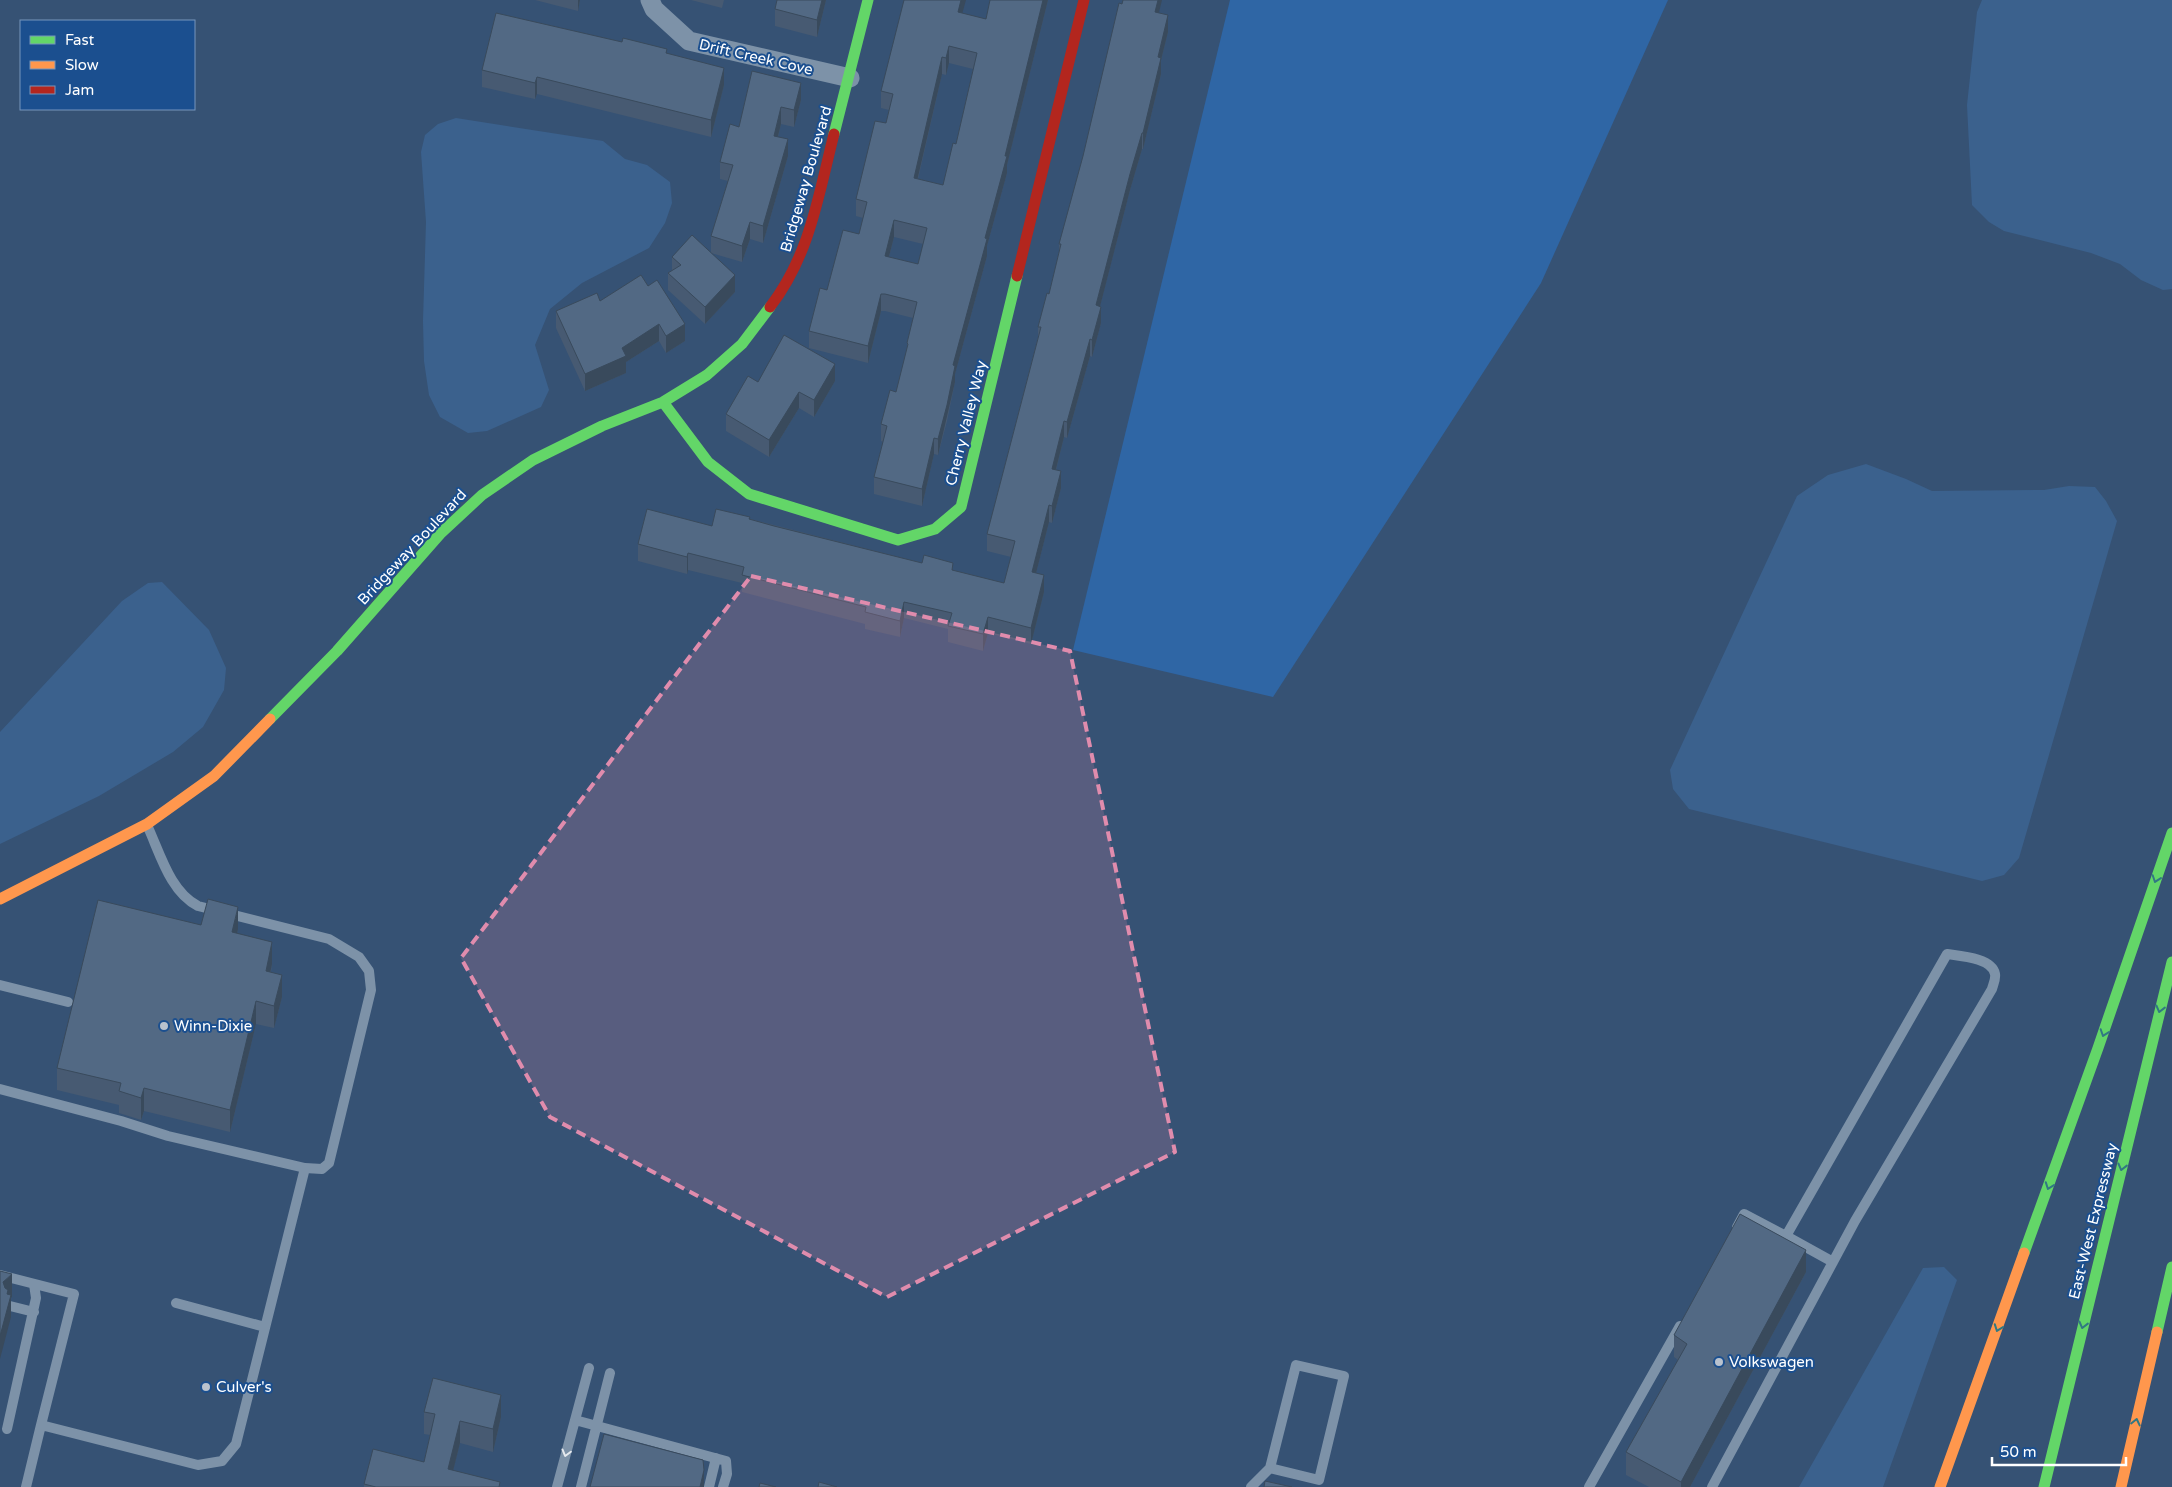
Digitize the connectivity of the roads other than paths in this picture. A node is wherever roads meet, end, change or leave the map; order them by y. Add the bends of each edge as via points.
1 (650, 0) edge
2 (868, 0) edge
3 (1084, 0) edge
4 (850, 78) junction
5 (663, 402) junction
6 (146, 824) junction
7 (2172, 833) edge
8 (0, 899) edge
9 (2172, 962) edge
10 (0, 985) edge
11 (68, 1002) dead end
12 (0, 1089) edge
13 (305, 1168) junction
14 (1786, 1236) junction
15 (1730, 1240) edge
16 (1833, 1262) junction
17 (2172, 1267) edge
18 (0, 1275) edge
19 (34, 1284) junction
20 (176, 1303) dead end
21 (10, 1306) edge
22 (34, 1312) junction
23 (1686, 1316) edge
24 (265, 1327) junction
25 (589, 1368) dead end
26 (610, 1374) dead end
27 (575, 1420) junction
28 (41, 1425) junction
29 (596, 1425) junction
30 (7, 1429) dead end
31 (716, 1458) junction
32 (1270, 1468) junction
33 (26, 1487) edge
34 (557, 1487) edge
35 (581, 1487) edge
36 (709, 1487) edge
37 (723, 1487) edge
38 (1251, 1487) edge
39 (1588, 1487) edge
40 (1712, 1487) edge
41 (1940, 1487) edge
42 (2044, 1487) edge
43 (2121, 1487) edge

1 - 4 street, Drift Creek Cove via 654,9 689,42
2 - 4 main road, Bridgeway Boulevard
3 - 5 main road, Cherry Valley Way via 961,507 935,529 898,540 749,494 708,462
4 - 5 main road, Bridgeway Boulevard via 807,241 793,274 742,344 707,374
5 - 6 main road, Bridgeway Boulevard via 602,426 533,460 482,494 440,534 337,651 214,776
6 - 8 main road, Bridgeway Boulevard
6 - 13 lane via 175,885 187,900 198,906 329,939 359,957 369,971 371,990 329,1163 322,1169
7 -> 41 main road
9 -> 42 main road, East-West Expressway
10 - 11 lane
12 - 13 lane via 168,1136
13 - 24 lane
14 - 15 lane via 1744,1214
14 - 16 lane
14 - 16 lane via 1947,954 1976,958 1992,967 1996,976 1992,989
16 - 40 lane
43 -> 17 main road
18 - 19 lane
19 - 22 lane
19 - 28 lane via 74,1294
20 - 24 lane
21 - 22 lane
22 - 30 lane
23 - 39 lane
24 - 28 lane via 236,1444 222,1461 198,1465
25 - 27 lane
26 - 29 lane
27 - 29 lane
27 -> 34 lane
28 - 33 lane
29 - 31 lane
29 - 35 lane
31 - 36 lane
31 - 37 lane via 726,1461
32 - 32 lane via 1319,1480 1344,1376 1296,1365
32 - 38 lane

